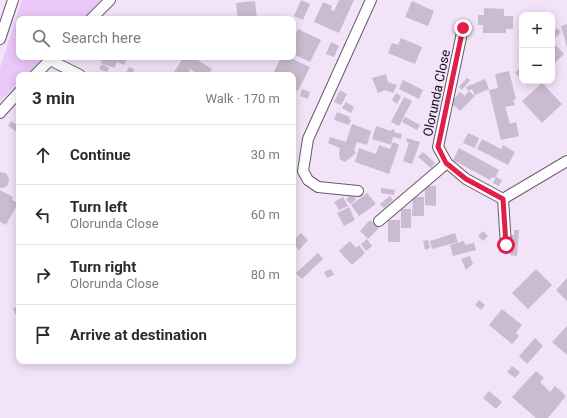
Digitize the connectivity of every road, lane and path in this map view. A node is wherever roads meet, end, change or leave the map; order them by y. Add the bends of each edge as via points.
1 (13, 0) edge
2 (110, 0) edge
3 (372, 0) edge
4 (94, 16) edge
5 (463, 28) dead end
6 (0, 39) edge
7 (50, 60) edge
8 (53, 60) edge
9 (39, 72) edge
10 (75, 72) edge
11 (16, 95) edge
12 (0, 113) edge
13 (567, 161) edge
14 (446, 163) junction
15 (358, 191) dead end
16 (503, 199) junction
17 (379, 222) dead end
18 (506, 245) dead end

1 - 6 street
2 - 4 street
3 - 15 street via 308,139 303,171 308,180 318,187
5 - 14 street, Olorunda Close via 438,147
7 - 9 street
8 - 10 street
11 - 12 street
13 - 16 street
14 - 16 street, Olorunda Close via 466,179
14 - 17 street
16 - 18 street

